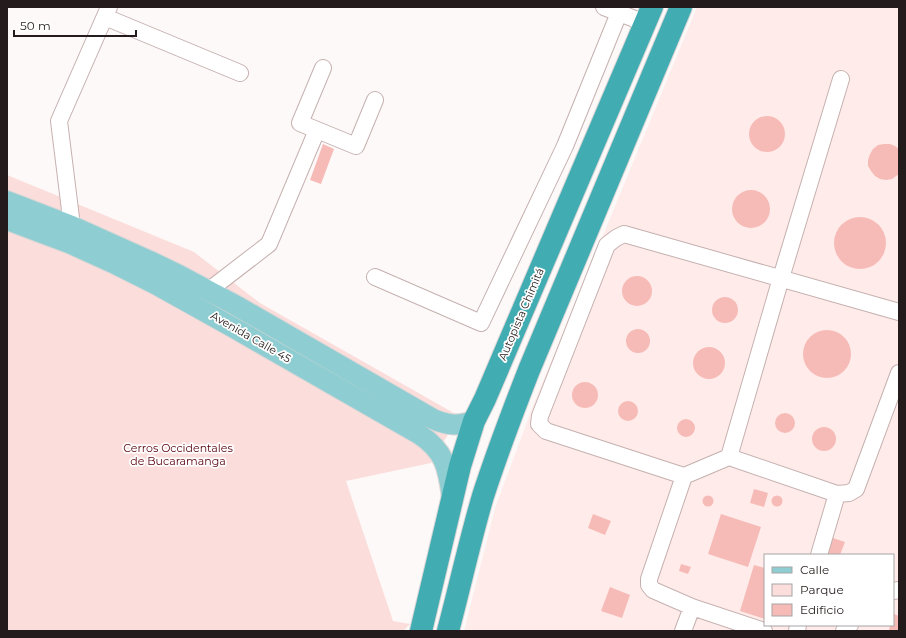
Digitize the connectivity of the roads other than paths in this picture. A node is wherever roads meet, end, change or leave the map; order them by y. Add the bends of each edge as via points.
1 (604, 7) edge
2 (681, 7) edge
3 (107, 12) edge
4 (620, 13) junction
5 (649, 15) edge
6 (323, 68) dead end
7 (240, 73) dead end
8 (842, 79) dead end
9 (374, 100) dead end
10 (317, 130) junction
11 (7, 201) edge
12 (7, 220) edge
13 (72, 226) junction
14 (375, 277) dead end
15 (781, 278) junction
16 (208, 291) junction
17 (899, 312) edge
18 (899, 373) edge
19 (474, 421) junction
20 (729, 457) junction
21 (684, 476) junction
22 (837, 494) junction
23 (452, 500) junction
24 (819, 554) edge
25 (692, 607) junction
26 (420, 628) edge
27 (448, 631) edge
28 (683, 631) edge
29 (764, 631) edge

1 - 4 lane
2 - 27 highway via 509,422 478,514
3 - 7 lane
3 - 13 lane via 59,121
4 - 5 lane
4 - 14 lane via 565,146 481,323
5 - 19 highway, Autopista Chimitá
6 - 10 lane via 300,123
8 - 15 lane
9 - 10 lane via 356,146
10 - 16 lane via 270,244
11 - 13 main road, Avenida Calle 45
12 - 23 main road, Avenida Calle 45 via 76,247 155,284 427,439 442,456 447,468
13 - 16 main road, Avenida Calle 45 via 150,261
15 - 17 lane
15 - 20 lane
15 - 21 lane via 624,234 607,244 539,424 546,431
16 - 19 main road, Avenida Calle 45 via 433,419 454,425
18 - 22 lane via 856,489 849,493
19 - 23 highway, Autopista Chimitá
20 - 21 lane
20 - 22 lane
21 - 25 lane via 649,579 649,586
22 - 24 lane
23 - 26 highway, Autopista Chimitá
25 - 28 lane
25 - 29 lane

